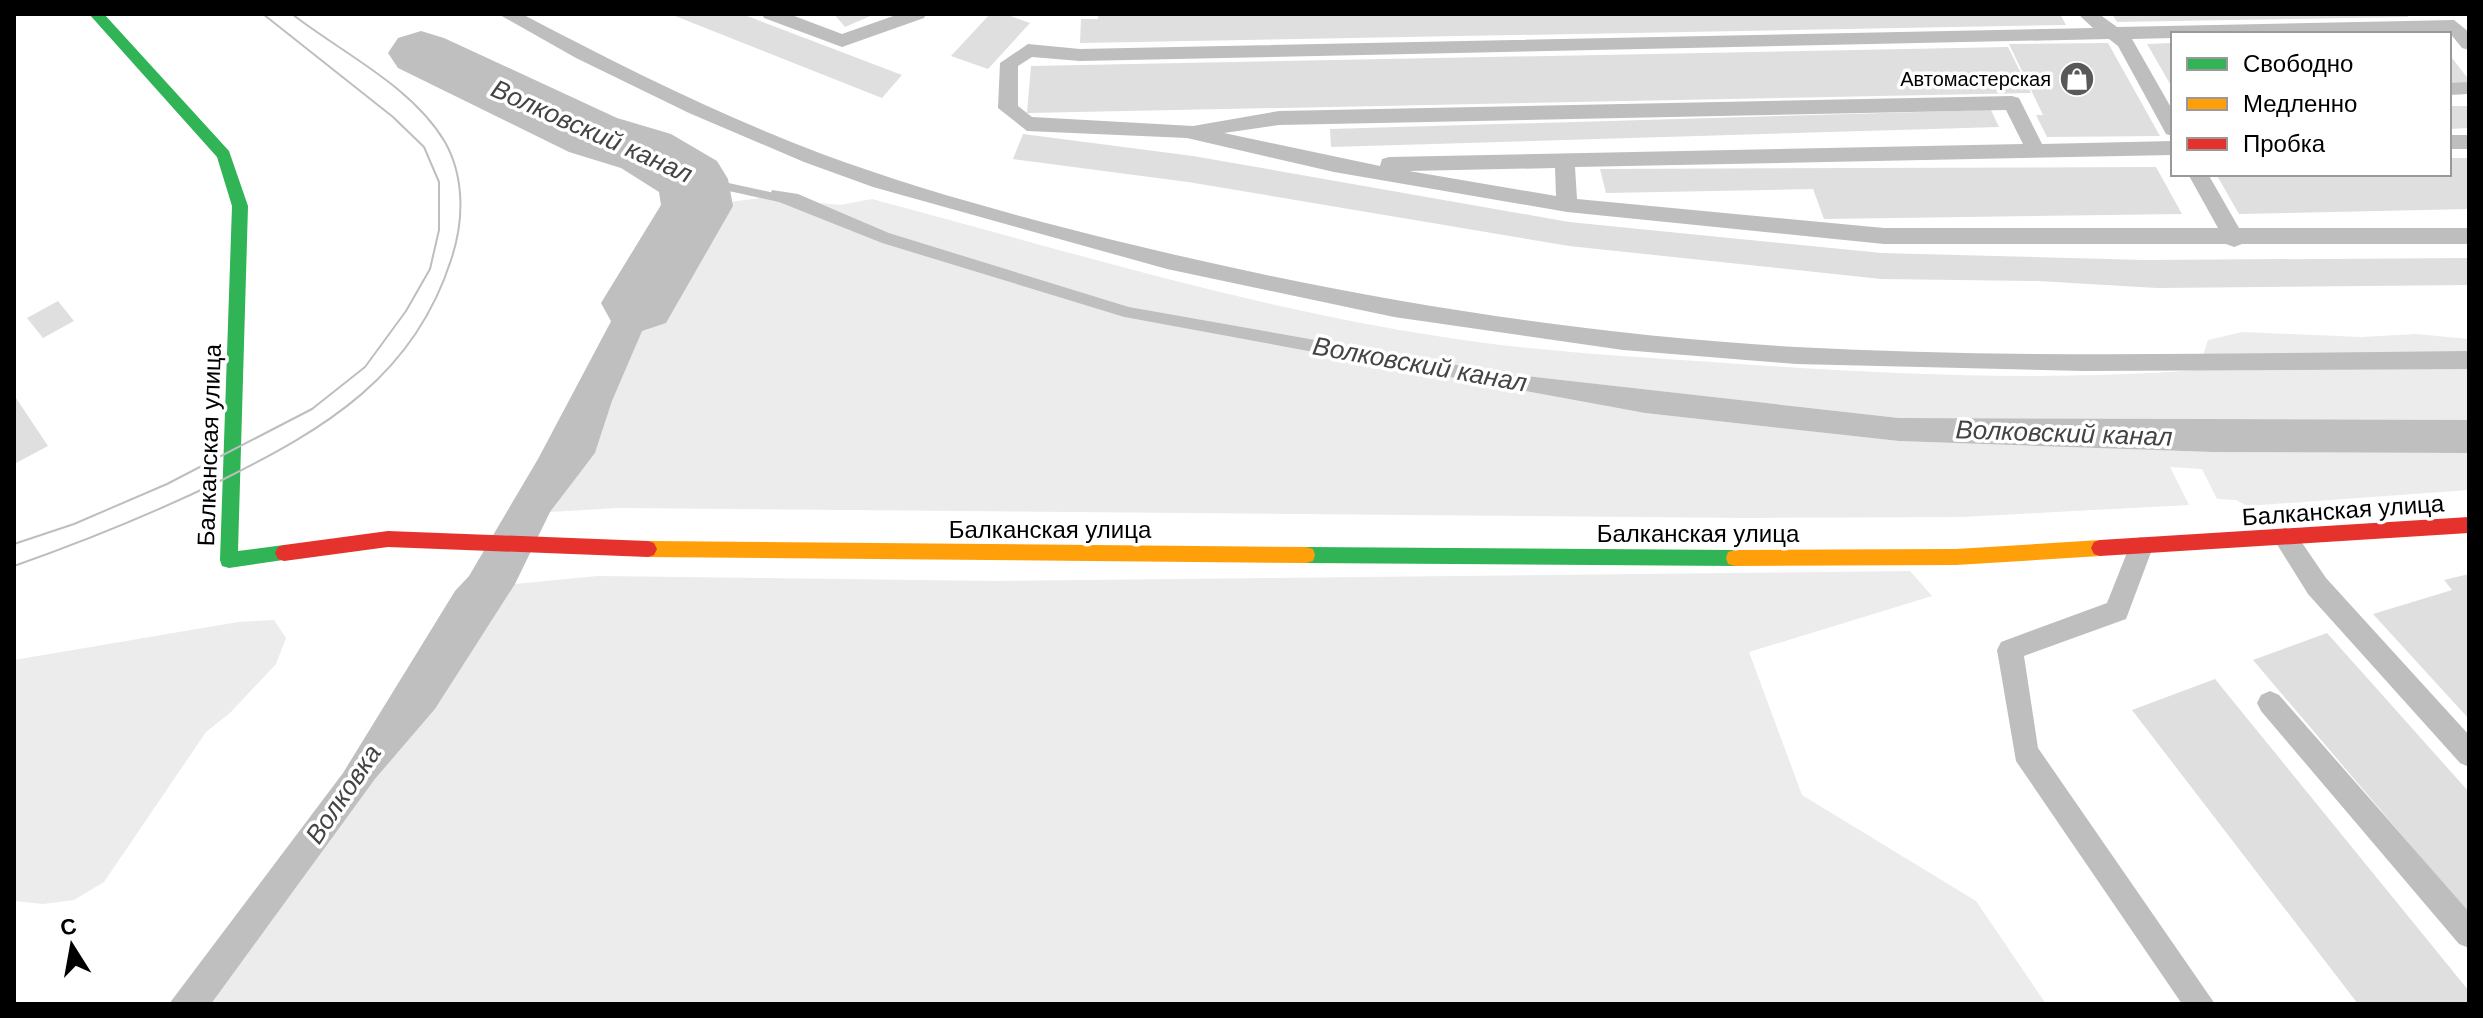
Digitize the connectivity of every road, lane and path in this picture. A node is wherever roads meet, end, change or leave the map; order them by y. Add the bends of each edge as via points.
1 (96, 14) edge
2 (771, 14) edge
3 (917, 14) edge
4 (2085, 14) edge
5 (509, 15) edge
6 (2462, 24) edge
7 (2103, 33) junction
8 (2469, 44) edge
9 (2164, 97) edge
10 (2171, 122) edge
11 (1187, 131) junction
12 (2171, 148) edge
13 (2036, 151) junction
14 (1565, 160) junction
15 (1334, 165) junction
16 (2199, 176) edge
17 (1567, 205) junction
18 (2469, 236) edge
19 (2234, 239) junction
20 (2469, 360) edge
21 (2469, 525) edge
22 (2285, 538) junction
23 (2141, 547) junction
24 (2270, 703) dead end
25 (2469, 754) edge
26 (2469, 934) edge
27 (2200, 1004) edge

1 - 23 street, Балканская улица via 224,155 234,181 240,206 229,560 388,539 640,549 1696,558 1956,557
2 - 3 lane via 842,41
4 - 7 lane
5 - 20 lane via 576,51 807,155 928,198 1310,295 1482,325 1702,349 1975,362
6 - 7 lane
6 - 8 lane
7 - 9 lane via 2125,42
7 - 11 lane via 1080,55 1028,50 1009,63 1008,108 1027,124
9 - 10 lane
11 - 13 lane via 1279,118 2012,103
11 - 15 lane
12 - 13 lane
13 - 14 lane
14 - 15 lane
14 - 17 lane
15 - 17 lane
16 - 19 lane
17 - 19 lane via 1884,236
18 - 19 lane
21 - 22 street, Балканская улица
22 - 23 street, Балканская улица
22 - 25 lane via 2317,586
23 - 27 lane via 2117,611 2010,650 2025,752
24 - 26 lane

